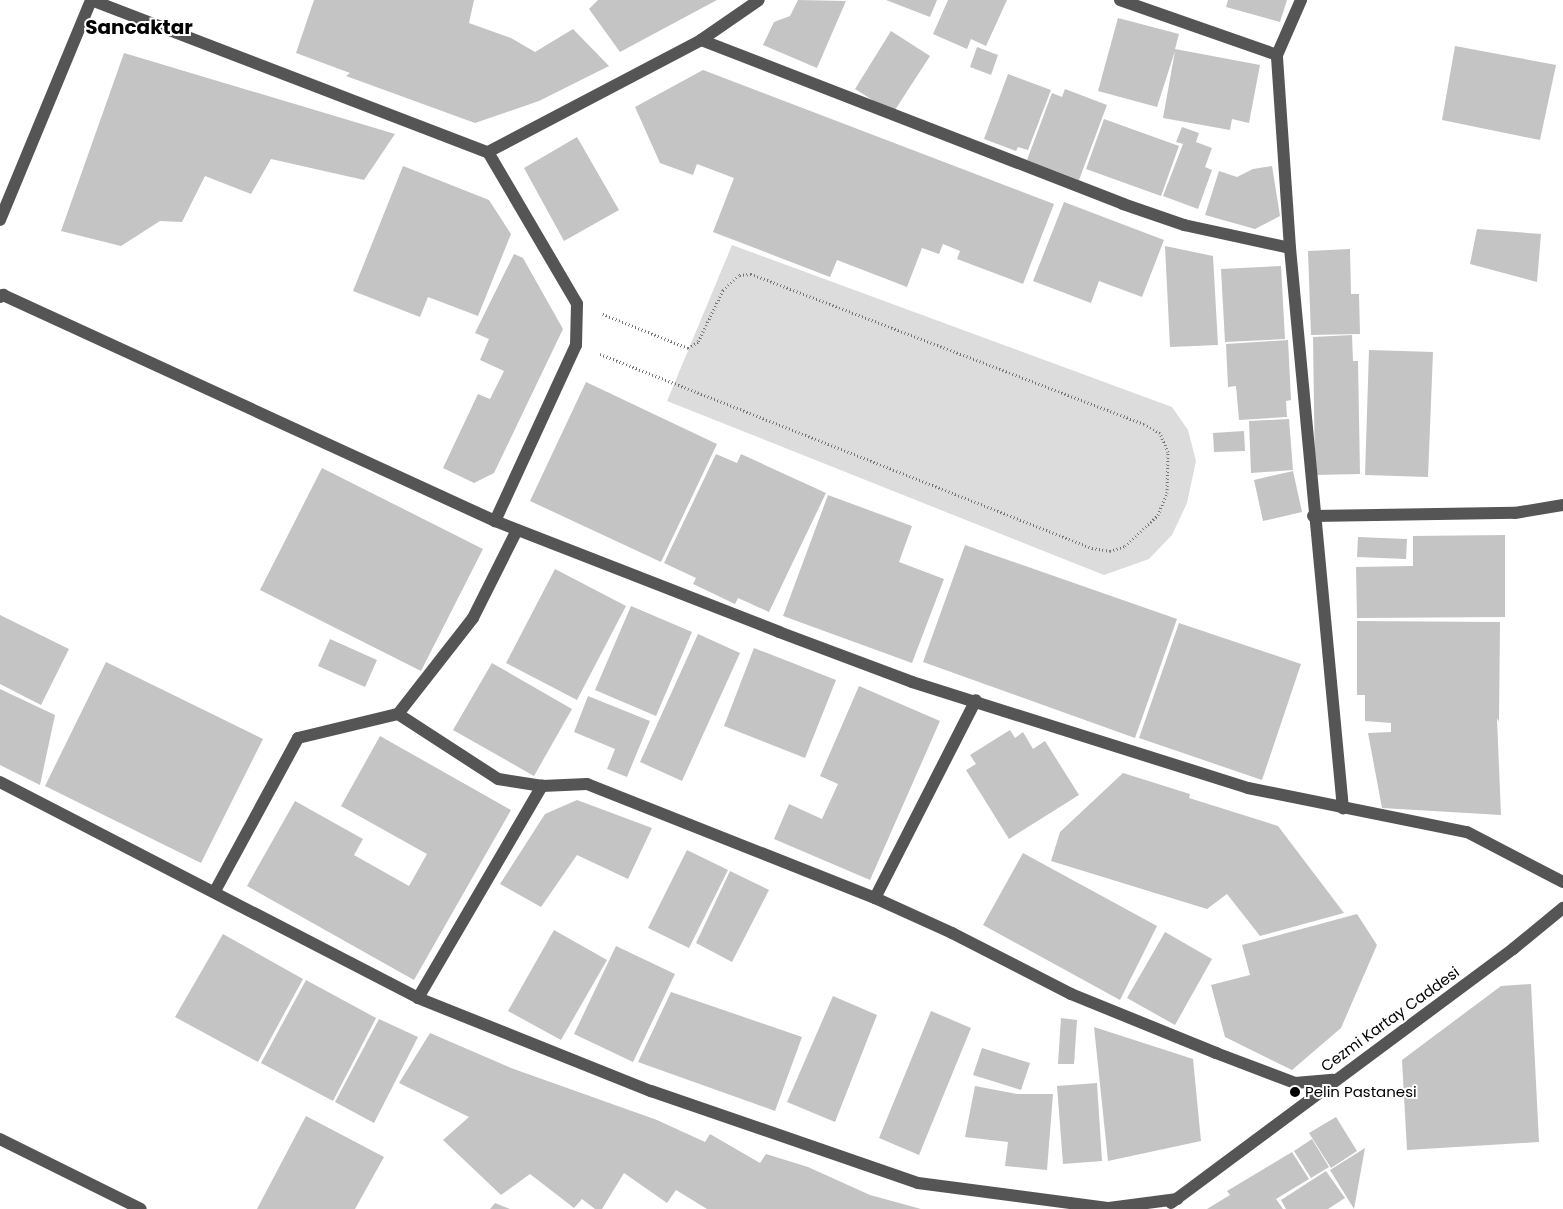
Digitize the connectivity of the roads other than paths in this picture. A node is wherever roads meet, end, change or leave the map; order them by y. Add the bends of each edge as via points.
1 (91, 0) edge
2 (759, 0) edge
3 (1120, 0) edge
4 (1301, 0) edge
5 (701, 40) junction
6 (1277, 55) junction
7 (488, 152) junction
8 (0, 220) edge
9 (1290, 248) junction
10 (0, 297) edge
11 (1563, 506) edge
12 (1313, 516) junction
13 (495, 521) junction
14 (516, 530) junction
15 (976, 700) junction
16 (398, 714) junction
17 (0, 782) edge
18 (542, 786) junction
19 (1343, 810) junction
20 (1563, 882) edge
21 (215, 891) junction
22 (874, 898) junction
23 (1563, 908) edge
24 (418, 998) junction
25 (1333, 1080) junction
26 (0, 1139) edge
27 (1177, 1199) junction
28 (141, 1209) edge
29 (1163, 1209) edge

1 - 7 street
1 - 8 street
2 - 5 street
3 - 6 street
4 - 6 street
5 - 7 street
5 - 9 street via 1123,204 1184,224
6 - 9 street
7 - 13 street via 577,304 576,345
9 - 12 street
10 - 13 street via 3,295
11 - 12 street via 1515,514
12 - 19 street
13 - 14 street
14 - 15 street via 912,682
14 - 16 street via 473,618
15 - 19 street via 1248,788
15 - 22 street
16 - 18 street via 498,779
16 - 21 street via 298,738
17 - 21 street
18 - 22 street via 586,784
18 - 24 street
19 - 20 street via 1467,832
21 - 24 street
22 - 25 street via 952,933 1071,994 1216,1053 1295,1083
23 - 25 street, Cezmi Kartay Caddesi via 1513,949
24 - 27 street via 650,1091 918,1183 1109,1208
25 - 27 street, Cezmi Kartay Caddesi
26 - 28 street
27 - 29 street, Cezmi Kartay Caddesi

